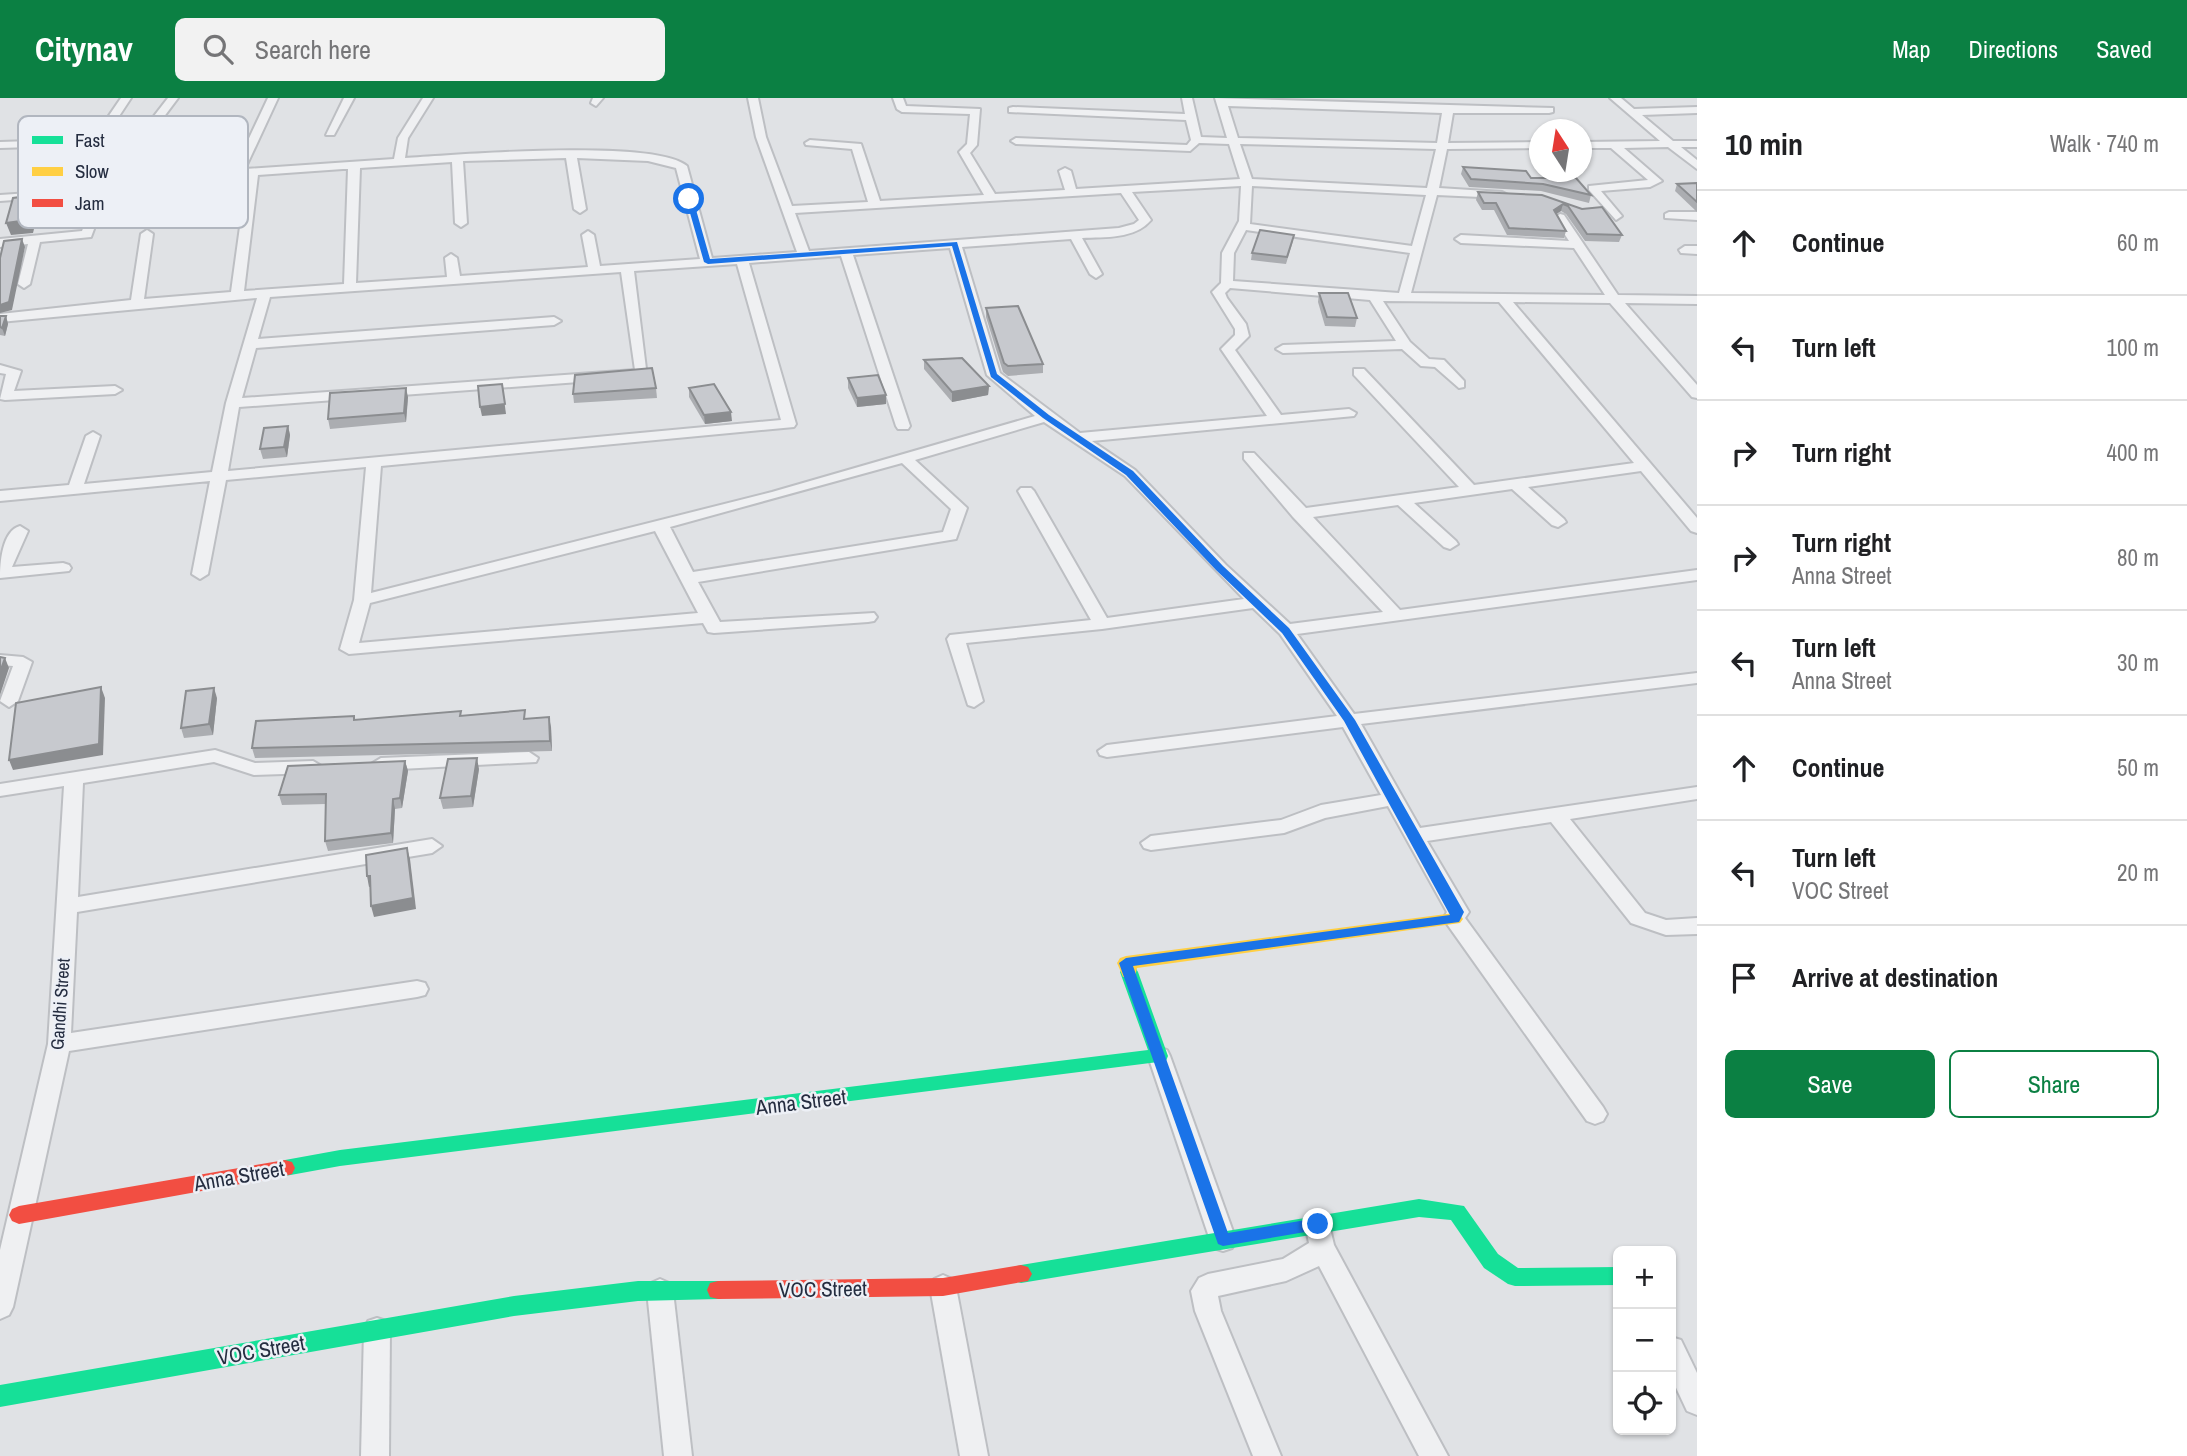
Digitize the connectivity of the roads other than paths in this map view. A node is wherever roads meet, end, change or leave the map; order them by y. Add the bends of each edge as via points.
1 (125, 98) edge
2 (173, 98) edge
3 (273, 98) edge
4 (349, 98) edge
5 (428, 98) edge
6 (753, 98) edge
7 (898, 98) edge
8 (974, 98) edge
9 (1178, 98) edge
10 (1187, 98) edge
11 (1615, 98) edge
12 (1220, 101) edge
13 (1013, 110) dead end
14 (1448, 110) junction
15 (1549, 110) dead end
16 (1697, 110) edge
17 (976, 111) junction
18 (1633, 113) junction
19 (113, 116) edge
20 (159, 116) edge
21 (1189, 117) junction
22 (330, 133) dead end
23 (1196, 140) junction
24 (1233, 140) junction
25 (1016, 141) dead end
26 (810, 143) dead end
27 (1672, 144) junction
28 (1697, 144) edge
29 (0, 145) edge
30 (18, 145) edge
31 (1529, 145) edge
32 (1592, 145) edge
33 (1614, 145) junction
34 (1443, 146) junction
35 (248, 152) edge
36 (571, 155) junction
37 (457, 160) junction
38 (399, 163) junction
39 (354, 166) junction
40 (1697, 166) edge
41 (1065, 171) dead end
42 (248, 172) edge
43 (253, 172) junction
44 (1247, 182) junction
45 (1125, 190) junction
46 (1072, 193) junction
47 (1432, 193) junction
48 (1514, 196) edge
49 (18, 197) edge
50 (991, 197) junction
51 (0, 198) edge
52 (875, 205) junction
53 (580, 209) dead end
54 (1591, 209) edge
55 (788, 210) junction
56 (248, 211) edge
57 (1669, 216) dead end
58 (1697, 216) edge
59 (1560, 218) edge
60 (461, 223) dead end
61 (1241, 226) junction
62 (91, 228) edge
63 (246, 228) edge
64 (147, 234) dead end
65 (588, 235) dead end
66 (1075, 236) junction
67 (1461, 239) dead end
68 (35, 240) junction
69 (0, 243) edge
70 (955, 244) junction
71 (1578, 245) junction
72 (1415, 250) junction
73 (846, 254) junction
74 (804, 255) junction
75 (451, 258) dead end
76 (742, 259) junction
77 (708, 262) junction
78 (627, 268) junction
79 (595, 270) junction
80 (1096, 274) dead end
81 (454, 280) junction
82 (24, 284) dead end
83 (1227, 284) junction
84 (350, 288) junction
85 (265, 294) junction
86 (237, 296) junction
87 (1501, 296) junction
88 (1374, 297) junction
89 (1404, 297) junction
90 (1614, 298) junction
91 (1697, 300) edge
92 (137, 303) junction
93 (0, 318) edge
94 (554, 321) dead end
95 (250, 344) junction
96 (1405, 345) junction
97 (1283, 349) dead end
98 (0, 369) edge
99 (1359, 372) dead end
100 (1459, 383) dead end
101 (115, 390) dead end
102 (1697, 394) edge
103 (3, 401) edge
104 (233, 403) junction
105 (1349, 413) dead end
106 (1046, 416) junction
107 (1277, 420) junction
108 (902, 426) dead end
109 (93, 436) dead end
110 (1078, 438) junction
111 (1248, 456) dead end
112 (905, 458) junction
113 (374, 462) junction
114 (1643, 466) junction
115 (221, 476) junction
116 (1515, 483) junction
117 (75, 489) junction
118 (1469, 489) junction
119 (1026, 491) dead end
120 (0, 496) edge
121 (1400, 498) junction
122 (1299, 514) junction
123 (1558, 522) dead end
124 (660, 524) junction
125 (1697, 527) edge
126 (20, 531) dead end
127 (1450, 544) dead end
128 (63, 568) dead end
129 (0, 573) edge
130 (200, 574) dead end
131 (1697, 575) edge
132 (690, 579) junction
133 (362, 600) junction
134 (1254, 603) junction
135 (709, 617) junction
136 (868, 617) dead end
137 (1397, 617) junction
138 (1102, 624) junction
139 (1286, 631) junction
140 (0, 660) edge
141 (1697, 678) edge
142 (9, 701) dead end
143 (974, 701) dead end
144 (1349, 720) junction
145 (1107, 751) dead end
146 (529, 758) dead end
147 (364, 765) edge
148 (336, 766) edge
149 (74, 779) junction
150 (0, 790) edge
151 (1697, 793) edge
152 (1393, 799) junction
153 (1555, 814) junction
154 (1414, 836) junction
155 (1151, 843) dead end
156 (432, 846) dead end
157 (66, 906) junction
158 (1454, 919) junction
159 (1697, 926) edge
160 (417, 989) dead end
161 (59, 1044) junction
162 (1158, 1056) junction
163 (1595, 1114) dead end
164 (19, 1216) junction
165 (1320, 1235) junction
166 (1223, 1240) junction
167 (1613, 1276) edge
168 (943, 1287) junction
169 (660, 1292) junction
170 (0, 1307) edge
171 (377, 1330) junction
172 (1676, 1359) edge
173 (0, 1396) edge
174 (1697, 1402) edge
175 (374, 1456) edge
176 (678, 1456) edge
177 (974, 1456) edge
178 (1267, 1456) edge
179 (1434, 1456) edge

1 - 19 street
2 - 20 street
3 - 35 street
4 - 22 street
5 - 38 street via 407,131
6 - 55 street via 761,137
7 - 17 street via 902,109
8 - 17 street
9 - 10 street
10 - 21 street
11 - 18 street
12 - 14 street
12 - 24 street
13 - 21 street
14 - 15 street
14 - 34 street
16 - 18 street
17 - 50 street via 972,145 964,152
18 - 27 street
21 - 23 street
23 - 24 street
23 - 25 street via 1190,148
24 - 34 street
24 - 44 street
26 - 52 street via 857,146
27 - 28 street
27 - 33 street
27 - 40 street
29 - 30 street
31 - 34 street
32 - 33 street
33 - 54 street via 1656,181 1596,186 1595,192 1612,212
34 - 47 street
36 - 37 street
36 - 53 street
36 - 77 street via 641,157 681,166
37 - 38 street
37 - 60 street
38 - 39 street
39 - 43 street
39 - 84 street
41 - 46 street
42 - 43 street
43 - 56 street
44 - 45 street
44 - 47 street
44 - 61 street
45 - 46 street
45 - 66 street via 1145,220 1138,227
46 - 50 street
47 - 48 street
47 - 72 street
49 - 51 street
50 - 52 street
52 - 55 street
55 - 74 street
57 - 58 street
59 - 71 street
61 - 72 street
61 - 83 street via 1228,253
62 - 68 street via 90,232
63 - 86 street
64 - 92 street
65 - 79 street
66 - 70 street
66 - 80 street
67 - 71 street
68 - 69 street
68 - 82 street
70 - 73 street
70 - 106 street via 993,376
71 - 90 street
72 - 89 street
73 - 74 street
73 - 108 street
74 - 76 street
75 - 81 street
76 - 77 street
76 - 113 street via 789,424
77 - 78 street
78 - 79 street
78 - 104 street via 642,374
79 - 81 street
81 - 84 street
83 - 88 street
83 - 107 street via 1218,292 1221,304 1242,329 1242,336 1228,349
84 - 85 street
85 - 86 street
85 - 95 street
86 - 92 street
87 - 89 street
87 - 90 street
87 - 114 street
88 - 89 street
88 - 96 street
90 - 91 street
90 - 102 street
92 - 93 street
94 - 95 street
95 - 104 street
96 - 97 street
96 - 100 street via 1426,363 1439,363
98 - 103 street via 14,371
99 - 118 street
101 - 103 street
104 - 115 street
105 - 107 street
106 - 110 street
106 - 112 street
107 - 110 street
109 - 117 street
110 - 134 street via 1130,473
111 - 122 street
112 - 124 street
112 - 132 street via 959,508 950,537
113 - 115 street
113 - 133 street
114 - 116 street
114 - 125 street
115 - 117 street
115 - 130 street
116 - 118 street
116 - 123 street
117 - 120 street
118 - 121 street
119 - 138 street
121 - 122 street
121 - 127 street
122 - 137 street
124 - 132 street
124 - 133 street
126 - 129 street
128 - 129 street
131 - 137 street
132 - 135 street
133 - 135 street via 349,649
134 - 138 street
134 - 139 street
135 - 136 street via 714,628
137 - 139 street
138 - 143 street via 956,639
139 - 144 street
140 - 142 street via 23,662
141 - 144 street
144 - 145 street
144 - 152 street
146 - 147 street
148 - 149 street via 254,769 215,756
149 - 150 street
149 - 157 street, Gandhi Street
151 - 153 street
152 - 154 street
152 - 155 street via 1321,812 1284,826
153 - 154 street
153 - 159 street via 1638,918 1657,928
154 - 158 street via 1458,912
156 - 157 street
157 - 161 street, Gandhi Street
158 - 162 street via 1126,963
158 - 163 street
160 - 161 street
161 - 164 street, Gandhi Street
162 - 164 street, Anna Street via 340,1158
162 - 166 street
164 - 170 street, Gandhi Street
165 - 166 street, VOC Street
165 - 167 street, VOC Street via 1419,1208 1457,1212 1491,1261 1516,1277
165 - 178 street via 1314,1258 1300,1266 1208,1286 1204,1291
165 - 179 street
166 - 168 street, VOC Street
168 - 169 street, VOC Street
168 - 177 street
169 - 171 street, VOC Street via 513,1306
169 - 176 street
171 - 173 street, VOC Street
171 - 175 street
172 - 174 street

